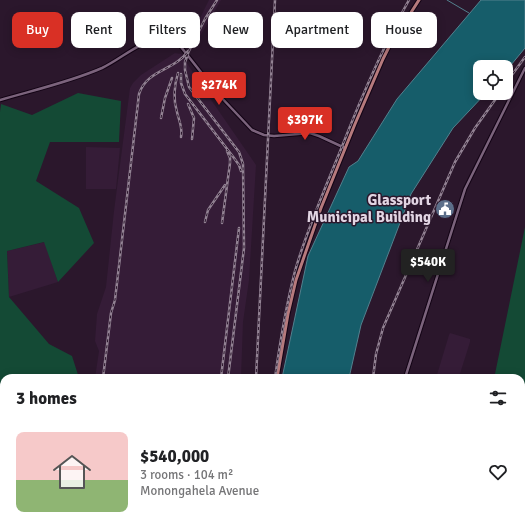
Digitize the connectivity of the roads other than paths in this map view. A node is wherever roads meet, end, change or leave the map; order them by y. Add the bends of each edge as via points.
1 (419, 0) edge
2 (525, 68) edge
3 (0, 100) edge
4 (345, 148) junction
5 (278, 374) edge
6 (406, 374) edge

1 - 4 main road via 389,47
2 - 6 street via 464,191
3 - 4 street via 97,70 147,42 164,38 181,46 252,130 274,136 310,133
4 - 5 main road via 298,274

